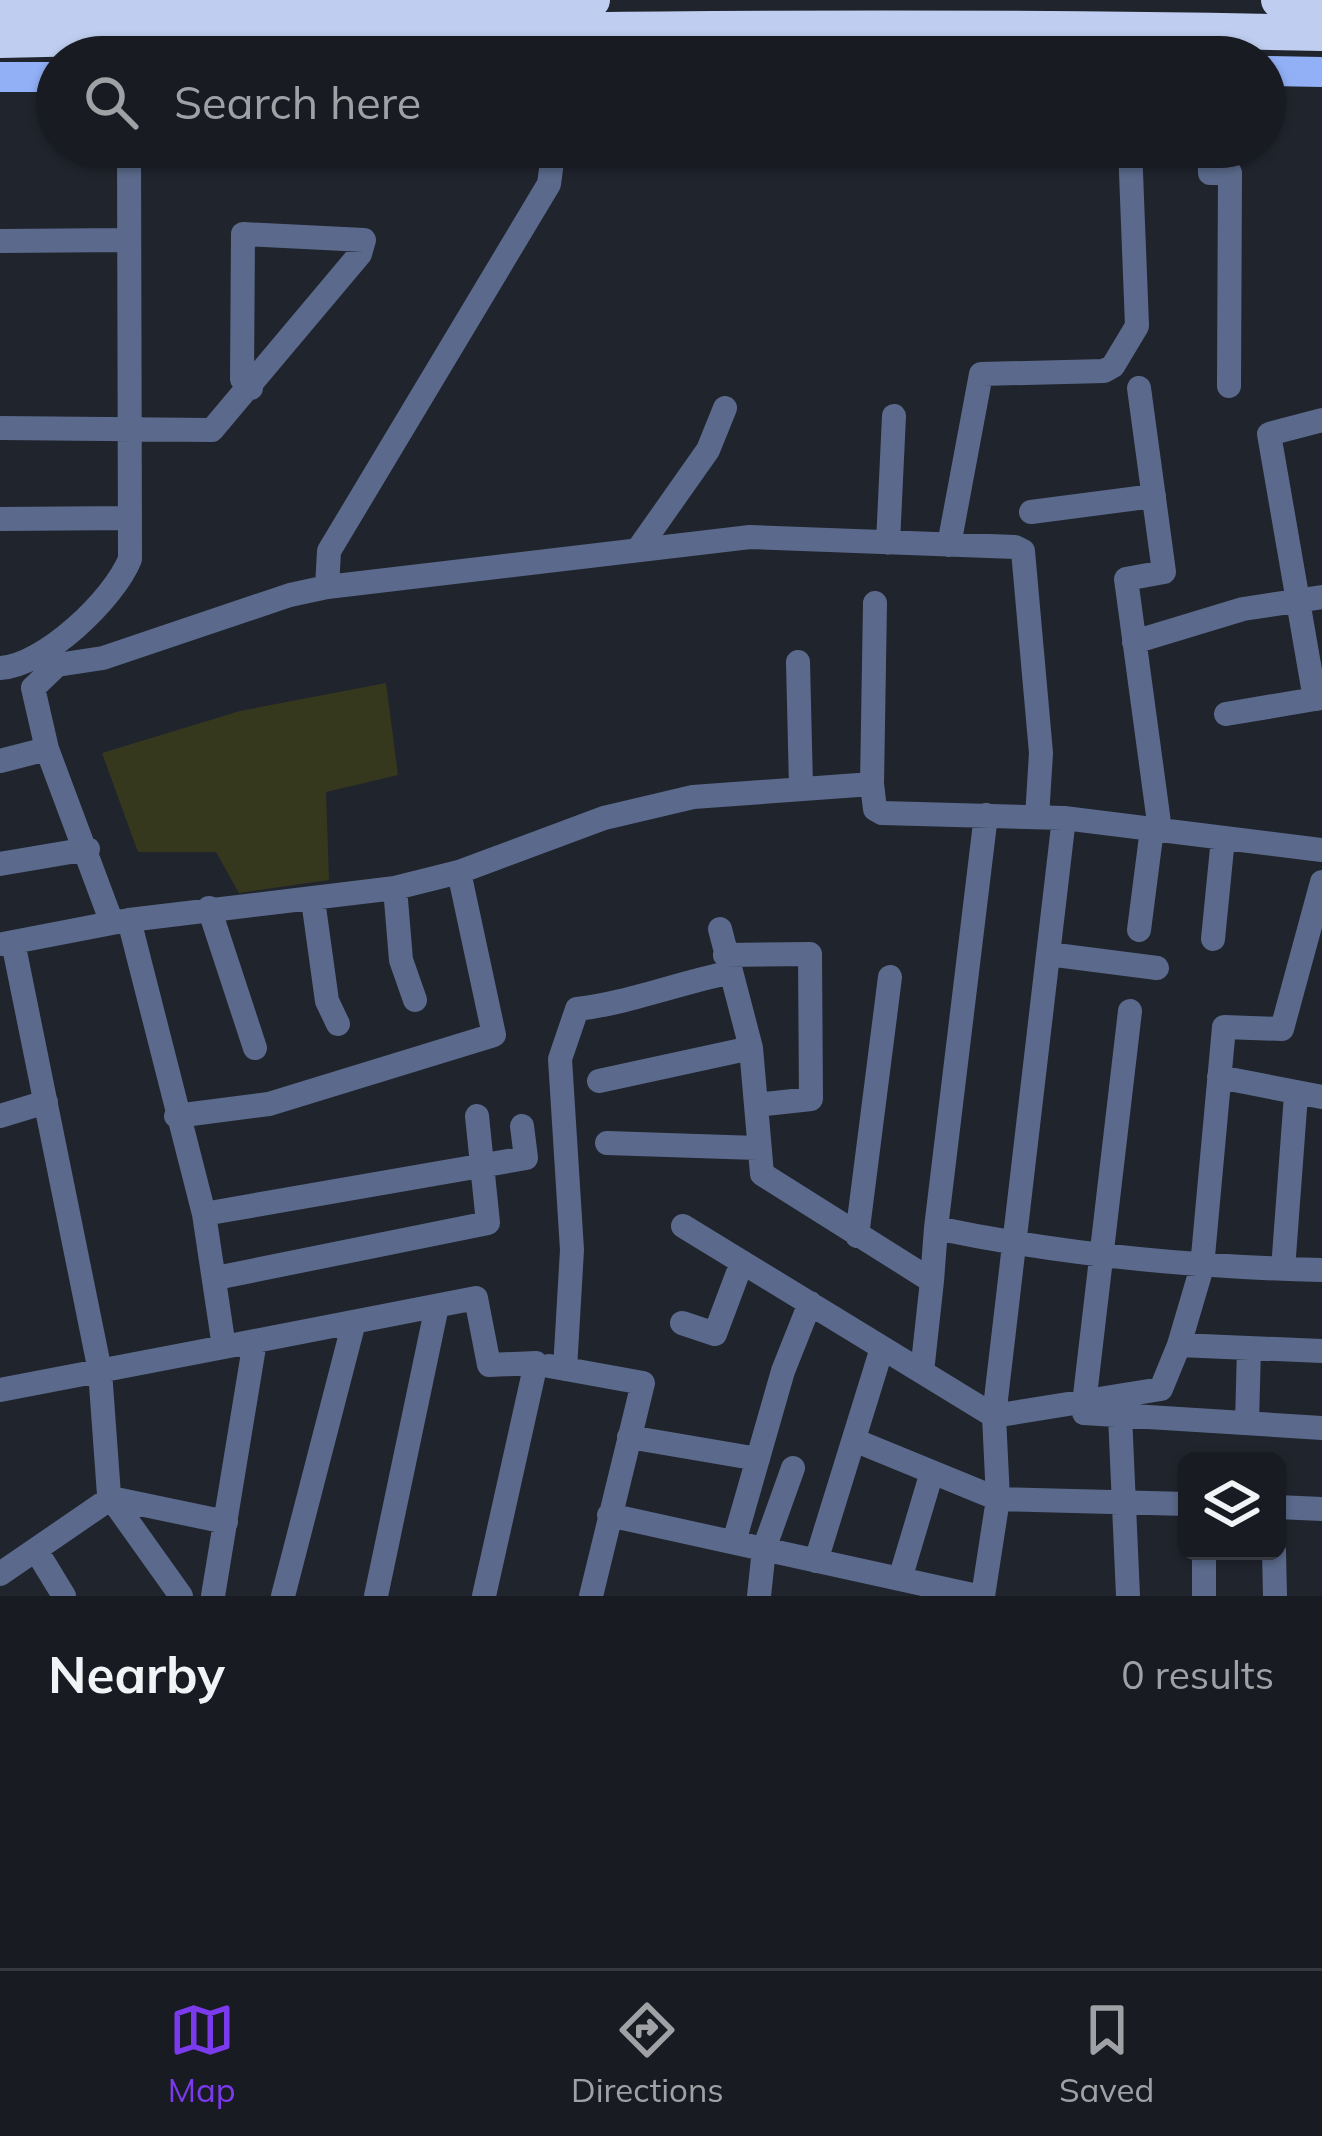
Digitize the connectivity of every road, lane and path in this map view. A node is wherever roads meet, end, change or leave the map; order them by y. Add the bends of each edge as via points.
1 (592, 0) edge
2 (1279, 0) edge
3 (407, 1) edge
4 (1322, 1) edge
5 (306, 2) edge
6 (0, 7) edge
7 (1322, 32) edge
8 (210, 36) edge
9 (36, 39) edge
10 (0, 40) edge
11 (1286, 71) edge
12 (1322, 72) edge
13 (0, 77) edge
14 (36, 77) edge
15 (128, 168) edge
16 (551, 168) edge
17 (1131, 168) edge
18 (1210, 168) edge
19 (126, 240) junction
20 (0, 241) edge
21 (1229, 386) dead end
22 (251, 388) junction
23 (1139, 388) dead end
24 (725, 408) dead end
25 (894, 416) dead end
26 (1322, 420) edge
27 (0, 428) edge
28 (129, 431) junction
29 (1154, 496) junction
30 (1031, 512) dead end
31 (130, 518) junction
32 (0, 519) edge
33 (888, 543) junction
34 (949, 545) junction
35 (639, 548) junction
36 (327, 587) junction
37 (1310, 599) edge
38 (875, 603) dead end
39 (1134, 642) junction
40 (798, 662) dead end
41 (0, 668) edge
42 (1319, 699) edge
43 (1226, 714) dead end
44 (47, 749) junction
45 (0, 761) edge
46 (872, 784) junction
47 (801, 787) junction
48 (986, 814) junction
49 (1037, 817) junction
50 (1064, 818) junction
51 (1156, 830) junction
52 (1223, 838) junction
53 (88, 849) junction
54 (1322, 850) edge
55 (0, 864) edge
56 (459, 872) junction
57 (1322, 883) edge
58 (395, 888) junction
59 (313, 900) junction
60 (209, 908) junction
61 (121, 921) junction
62 (720, 929) dead end
63 (1139, 930) dead end
64 (1214, 939) dead end
65 (7, 943) edge
66 (1048, 954) junction
67 (727, 964) junction
68 (1157, 968) dead end
69 (890, 977) dead end
70 (415, 1000) dead end
71 (1130, 1011) dead end
72 (338, 1024) dead end
73 (254, 1048) dead end
74 (751, 1048) junction
75 (1219, 1077) junction
76 (599, 1081) dead end
77 (1309, 1096) edge
78 (46, 1102) junction
79 (757, 1105) junction
80 (0, 1116) edge
81 (176, 1116) junction
82 (477, 1116) dead end
83 (522, 1126) dead end
84 (607, 1143) dead end
85 (757, 1148) junction
86 (482, 1166) junction
87 (204, 1214) junction
88 (683, 1226) dead end
89 (937, 1228) junction
90 (857, 1236) junction
91 (1014, 1244) junction
92 (1100, 1255) junction
93 (742, 1262) junction
94 (1202, 1267) junction
95 (1283, 1269) junction
96 (1322, 1270) edge
97 (215, 1279) junction
98 (932, 1281) junction
99 (810, 1304) junction
100 (437, 1306) junction
101 (354, 1322) junction
102 (682, 1323) dead end
103 (255, 1341) junction
104 (1179, 1345) junction
105 (224, 1347) junction
106 (882, 1348) junction
107 (1250, 1348) junction
108 (1322, 1351) edge
109 (536, 1363) junction
110 (565, 1369) junction
111 (100, 1371) junction
112 (922, 1372) junction
113 (0, 1390) edge
114 (1084, 1404) junction
115 (1046, 1411) junction
116 (1120, 1415) junction
117 (994, 1416) junction
118 (1247, 1424) junction
119 (1322, 1428) edge
120 (629, 1437) junction
121 (854, 1440) junction
122 (758, 1459) junction
123 (793, 1468) dead end
124 (932, 1472) junction
125 (111, 1498) junction
126 (998, 1499) junction
127 (1124, 1502) junction
128 (1178, 1504) edge
129 (1286, 1507) edge
130 (1322, 1509) edge
131 (609, 1515) junction
132 (226, 1522) junction
133 (734, 1543) junction
134 (764, 1549) junction
135 (36, 1550) junction
136 (1204, 1560) edge
137 (1274, 1560) edge
138 (816, 1561) junction
139 (0, 1578) edge
140 (901, 1579) junction
141 (7, 1596) edge
142 (64, 1596) edge
143 (181, 1596) edge
144 (214, 1596) edge
145 (284, 1596) edge
146 (376, 1596) edge
147 (484, 1596) edge
148 (591, 1596) edge
149 (759, 1596) edge
150 (980, 1596) edge
151 (1128, 1596) edge
152 (1204, 1596) edge
153 (1275, 1596) edge

1 - 3 highway
2 - 4 highway
3 - 5 highway
5 - 6 highway
7 - 8 highway
9 - 10 highway
11 - 12 main road
13 - 14 main road
15 - 19 street
16 - 36 street via 549,184 329,551
17 - 34 street via 1137,326 1104,371 982,374
18 - 21 street via 1230,173
19 - 20 street
19 - 28 street
22 - 22 street via 242,380 243,235 364,240
22 - 28 street via 212,430
23 - 29 street
24 - 35 street via 708,450
25 - 33 street
26 - 37 street via 1269,434
27 - 28 street
28 - 31 street
29 - 30 street
29 - 39 street via 1164,572 1126,579
31 - 32 street
31 - 41 street via 130,559 110,594 34,660
33 - 34 street
33 - 35 street via 750,537
34 - 49 street via 1023,551 1041,753
35 - 36 street
36 - 44 street via 103,658 57,665 33,688
37 - 39 street via 1243,609
37 - 42 street
38 - 46 street
39 - 51 street
40 - 47 street
42 - 43 street
44 - 45 street
44 - 53 street
46 - 47 street
46 - 48 street via 878,812
47 - 56 street via 715,793 604,818
48 - 49 street
48 - 89 street
49 - 50 street
50 - 51 street
50 - 66 street
51 - 52 street
51 - 63 street
52 - 54 street
52 - 64 street
53 - 55 street
53 - 61 street
56 - 58 street
56 - 81 street via 494,1035 269,1104
57 - 75 street via 1282,1029 1224,1027
58 - 59 street
58 - 70 street via 401,960
59 - 60 street
59 - 72 street
60 - 61 street
60 - 73 street
61 - 65 street
61 - 81 street
62 - 67 street
65 - 78 street
66 - 68 street
66 - 91 street
67 - 74 street
67 - 79 street via 810,954 811,1099
67 - 110 street via 577,1009 560,1059 572,1250
69 - 90 street
71 - 92 street
74 - 76 street
74 - 79 street
75 - 77 street
75 - 94 street
77 - 95 street
78 - 80 street
78 - 111 street
79 - 85 street
81 - 87 street
82 - 86 street
83 - 86 street via 526,1158
84 - 85 street
85 - 90 street via 762,1174
86 - 87 street
86 - 97 street via 488,1223
87 - 97 street
88 - 93 street
89 - 91 street
89 - 98 street
90 - 98 street
91 - 92 street
91 - 117 street
92 - 94 street
92 - 114 street
93 - 99 street
93 - 102 street via 715,1334
94 - 95 street
94 - 104 street
95 - 96 street
97 - 105 street
98 - 112 street
99 - 106 street
99 - 122 street
100 - 101 street
100 - 109 street via 476,1298 489,1365
100 - 146 street
101 - 103 street
101 - 145 street
103 - 105 street
103 - 132 street
104 - 107 street
104 - 114 street via 1161,1389
105 - 111 street
106 - 112 street
106 - 121 street
107 - 108 street
107 - 118 street
109 - 110 street
109 - 147 street
110 - 120 street via 643,1383
111 - 113 street
111 - 125 street
112 - 117 street
114 - 115 street
115 - 116 street
115 - 117 street
116 - 118 street
116 - 127 street
117 - 126 street
118 - 119 street
120 - 122 street
120 - 131 street
121 - 124 street
121 - 138 street
122 - 133 street
123 - 134 street
124 - 126 street
124 - 140 street
125 - 132 street
125 - 135 street
125 - 143 street
126 - 127 street
126 - 150 street
127 - 128 street
127 - 151 street
129 - 130 street
131 - 133 street
131 - 148 street
132 - 144 street
133 - 134 street
134 - 138 street
134 - 149 street
135 - 139 street
135 - 142 street
136 - 152 street
137 - 153 street
138 - 140 street
139 - 141 street
140 - 150 street

